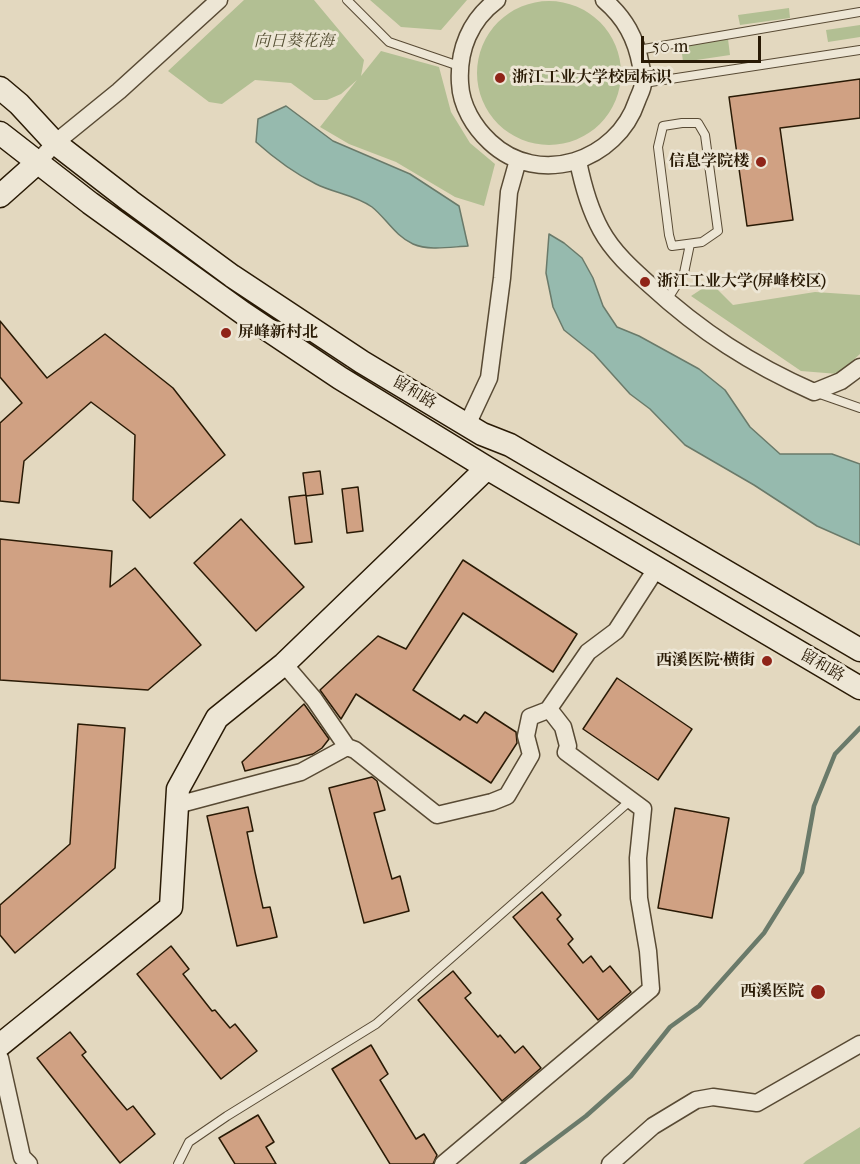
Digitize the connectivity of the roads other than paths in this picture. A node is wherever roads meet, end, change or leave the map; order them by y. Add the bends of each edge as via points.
1 (219, 0) edge
2 (347, 0) edge
3 (497, 0) edge
4 (604, 0) edge
5 (860, 12) edge
6 (638, 50) junction
7 (860, 50) edge
8 (459, 66) junction
9 (644, 83) junction
10 (0, 88) edge
11 (0, 133) edge
12 (55, 143) junction
13 (518, 159) junction
14 (578, 161) junction
15 (37, 163) junction
16 (0, 196) edge
17 (690, 244) junction
18 (666, 300) junction
19 (860, 368) edge
20 (814, 392) junction
21 (860, 408) edge
22 (467, 425) junction
23 (486, 468) junction
24 (657, 569) junction
25 (860, 650) edge
26 (284, 664) junction
27 (859, 688) edge
28 (549, 709) junction
29 (347, 747) junction
30 (631, 800) junction
31 (177, 805) junction
32 (860, 1044) edge
33 (0, 1045) edge
34 (0, 1058) edge
35 (29, 1164) edge
36 (178, 1164) edge
37 (443, 1164) edge
38 (610, 1164) edge

1 - 12 street
2 - 8 lane via 389,42
3 - 8 street via 473,24
4 - 6 street via 620,14
5 - 6 lane
6 - 9 street
7 - 9 lane
8 - 13 street via 460,90 467,112 497,148
9 - 14 street via 625,126 596,153
10 - 12 main road, 留和路
11 - 15 main road, 留和路
12 - 15 street
12 - 22 main road, 留和路 via 232,276 362,362
13 - 14 street via 537,165
13 - 22 street via 509,192 489,378
14 - 18 street via 583,191 602,232 625,262
15 - 16 main road
15 - 23 main road, 留和路 via 243,313
17 - 17 lane via 702,242 718,231 705,135 698,123 663,126 658,147 672,246
17 - 18 lane via 684,273
18 - 20 street via 728,347
19 - 20 street
20 - 21 lane
22 - 25 main road, 留和路 via 510,445
23 - 24 main road, 留和路
23 - 26 main road
24 - 27 main road, 留和路
24 - 28 street via 615,631 588,652
26 - 29 street
26 - 31 main road via 217,718 178,789
28 - 29 street via 530,717 526,736 531,755 507,796 437,815
28 - 30 street via 563,727 566,752
29 - 31 street via 301,772
30 - 36 lane via 376,1024 189,1142
30 - 37 street via 643,809 639,898 651,989
31 - 33 main road via 171,907
32 - 38 street via 757,1103 713,1097 696,1100 653,1126
34 - 35 street via 22,1156

